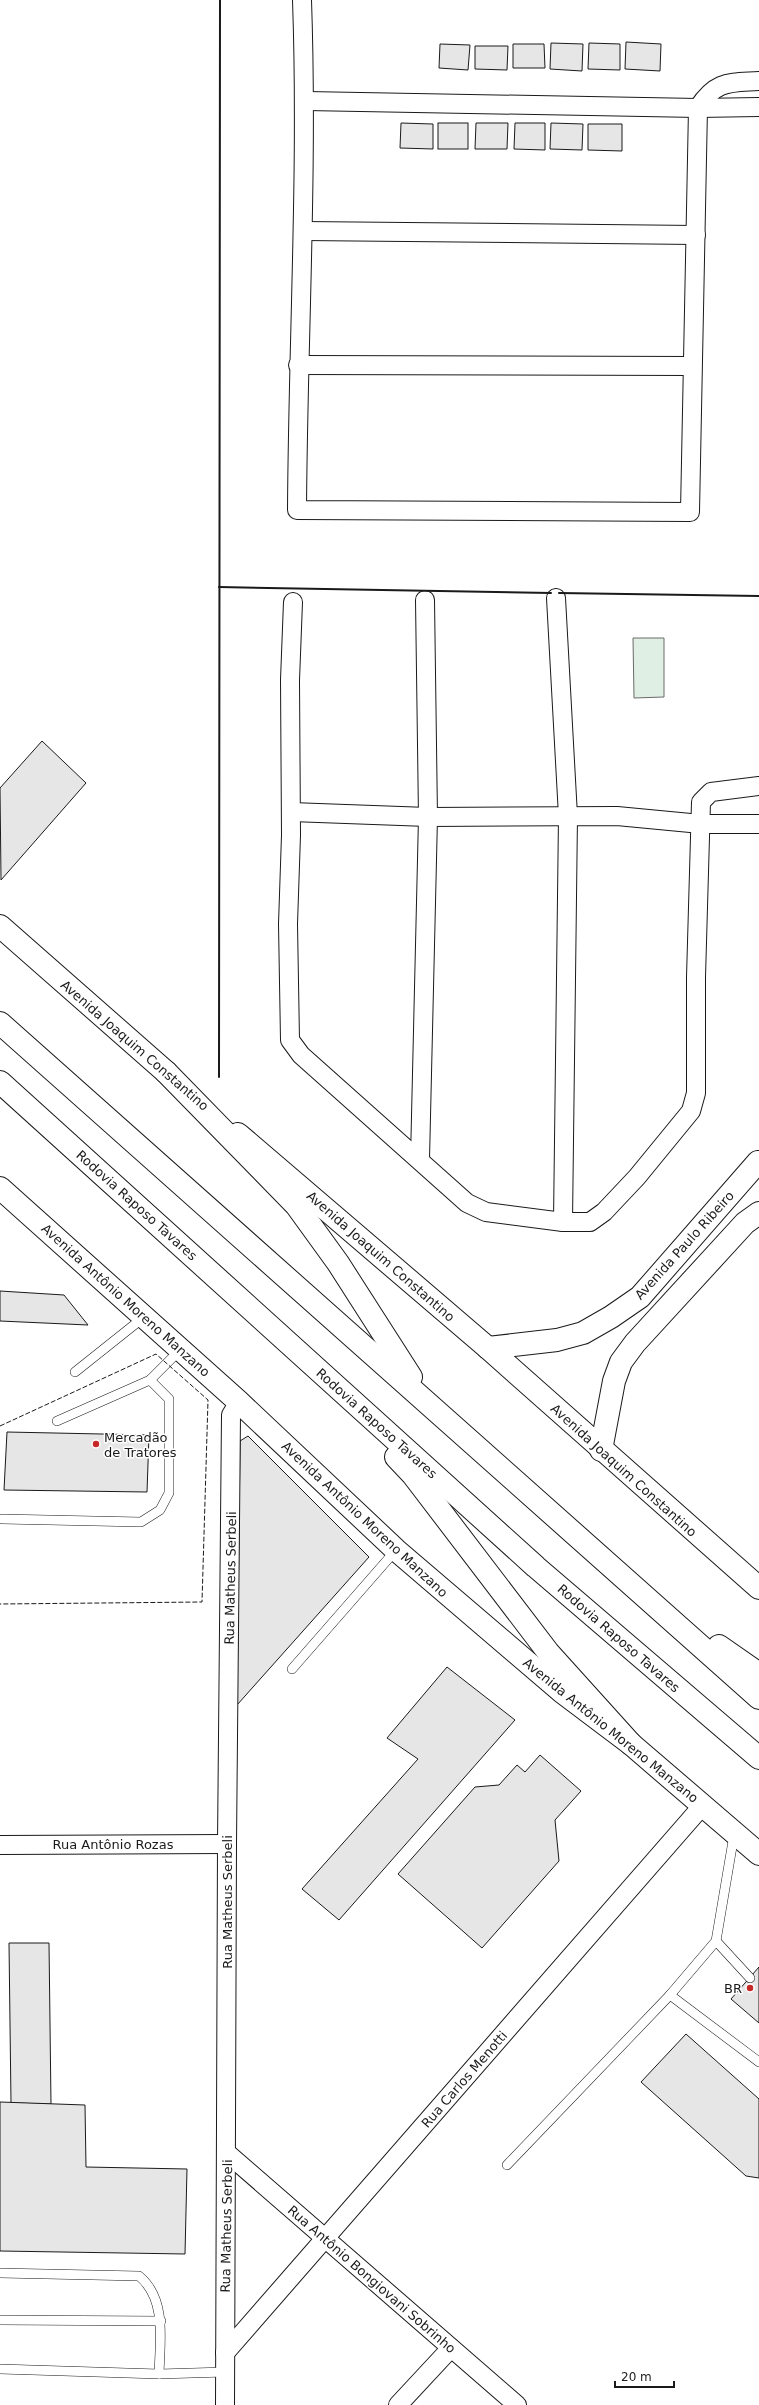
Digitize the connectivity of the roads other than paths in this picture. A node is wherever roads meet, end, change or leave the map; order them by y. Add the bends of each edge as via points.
1 (302, 0) edge
2 (759, 81) edge
3 (306, 101) junction
4 (759, 107) edge
5 (698, 108) junction
6 (303, 231) junction
7 (696, 235) junction
8 (298, 365) junction
9 (692, 366) junction
10 (556, 598) dead end
11 (425, 600) dead end
12 (293, 602) dead end
13 (759, 786) edge
14 (291, 812) junction
15 (568, 816) junction
16 (428, 817) junction
17 (701, 824) junction
18 (759, 824) edge
19 (0, 926) edge
20 (0, 1022) edge
21 (166, 1072) junction
22 (0, 1082) edge
23 (420, 1159) junction
24 (758, 1161) edge
25 (759, 1186) edge
26 (0, 1188) edge
27 (759, 1213) edge
28 (562, 1222) junction
29 (233, 1293) junction
30 (144, 1317) junction
31 (488, 1348) junction
32 (181, 1349) junction
33 (75, 1372) dead end
34 (150, 1380) junction
35 (426, 1400) junction
36 (239, 1402) junction
37 (57, 1421) dead end
38 (601, 1450) junction
39 (2, 1519) dead end
40 (396, 1550) junction
41 (759, 1588) edge
42 (641, 1590) junction
43 (292, 1669) dead end
44 (759, 1674) edge
45 (759, 1698) edge
46 (631, 1744) junction
47 (759, 1758) edge
48 (703, 1805) junction
49 (735, 1832) junction
50 (227, 1844) junction
51 (0, 1845) edge
52 (759, 1854) edge
53 (716, 1941) junction
54 (750, 1978) dead end
55 (670, 1995) junction
56 (759, 2062) edge
57 (227, 2153) junction
58 (507, 2165) dead end
59 (325, 2238) junction
60 (0, 2273) edge
61 (0, 2320) edge
62 (161, 2321) junction
63 (451, 2348) junction
64 (225, 2353) junction
65 (0, 2369) edge
66 (225, 2372) junction
67 (159, 2374) junction
68 (225, 2405) edge
69 (398, 2405) edge
70 (517, 2405) edge

1 - 3 street
2 - 5 street via 728,83 718,87 707,94
3 - 5 street
3 - 6 street
4 - 5 street
5 - 7 street
6 - 7 street
6 - 8 street
7 - 9 street
8 - 9 street
8 - 9 street via 297,510 682,512 690,512
10 - 15 street
11 - 16 street
12 - 14 street via 290,680
13 - 17 street via 711,792 701,802
14 - 16 street
14 - 23 street via 288,976 290,1040 301,1056
15 - 16 street
15 - 17 street via 617,816
15 - 28 street
16 - 23 street
17 - 18 street
17 - 28 street via 694,1105 637,1177 601,1215 590,1222
19 - 21 main road, Avenida Joaquim Constantino
20 - 35 main road
21 - 31 main road, Avenida Joaquim Constantino
21 - 35 main road via 296,1205 338,1263
22 - 29 main road, Rodovia Raposo Tavares
23 - 28 street via 468,1203 481,1211
24 - 25 main road via 756,1176
24 - 31 main road, Avenida Paulo Ribeiro via 640,1297 583,1333 557,1340
26 - 30 main road, Avenida Antônio Moreno Manzano
27 - 38 main road via 745,1223 635,1343 621,1362 614,1381
29 - 46 main road via 414,1475 548,1652
29 - 47 main road, Rodovia Raposo Tavares via 530,1561
30 - 32 main road, Avenida Antônio Moreno Manzano
30 - 33 lane
31 - 38 main road, Avenida Joaquim Constantino
32 - 34 lane
32 - 36 main road, Avenida Antônio Moreno Manzano
34 - 37 lane
34 - 39 lane via 169,1399 169,1493 160,1510 141,1522
35 - 42 main road
36 - 40 main road, Avenida Antônio Moreno Manzano
36 - 50 street, Rua Matheus Serbeli via 231,1415
38 - 41 main road, Avenida Joaquim Constantino
40 - 43 lane
40 - 46 main road, Avenida Antônio Moreno Manzano via 562,1692
42 - 44 main road
42 - 45 main road
46 - 48 main road, Avenida Antônio Moreno Manzano
48 - 49 main road, Avenida Antônio Moreno Manzano
48 - 59 street, Rua Carlos Menotti
49 - 52 main road, Avenida Antônio Moreno Manzano
49 - 53 lane
50 - 51 street, Rua Antônio Rozas
50 - 57 street, Rua Matheus Serbeli
53 - 54 lane
53 - 55 lane
55 - 56 lane
55 - 58 lane
57 - 59 street, Rua Antônio Bongiovani Sobrinho
57 - 64 street, Rua Matheus Serbeli
59 - 63 street, Rua Antônio Bongiovani Sobrinho
59 - 64 street, Rua Carlos Menotti
60 - 62 lane via 139,2276 149,2284
61 - 62 lane
62 - 67 lane
63 - 69 street
63 - 70 street, Rua Antônio Bongiovani Sobrinho
64 - 66 street, Rua Matheus Serbeli
65 - 67 lane
66 - 67 lane
66 - 68 street, Rua Matheus Serbeli

